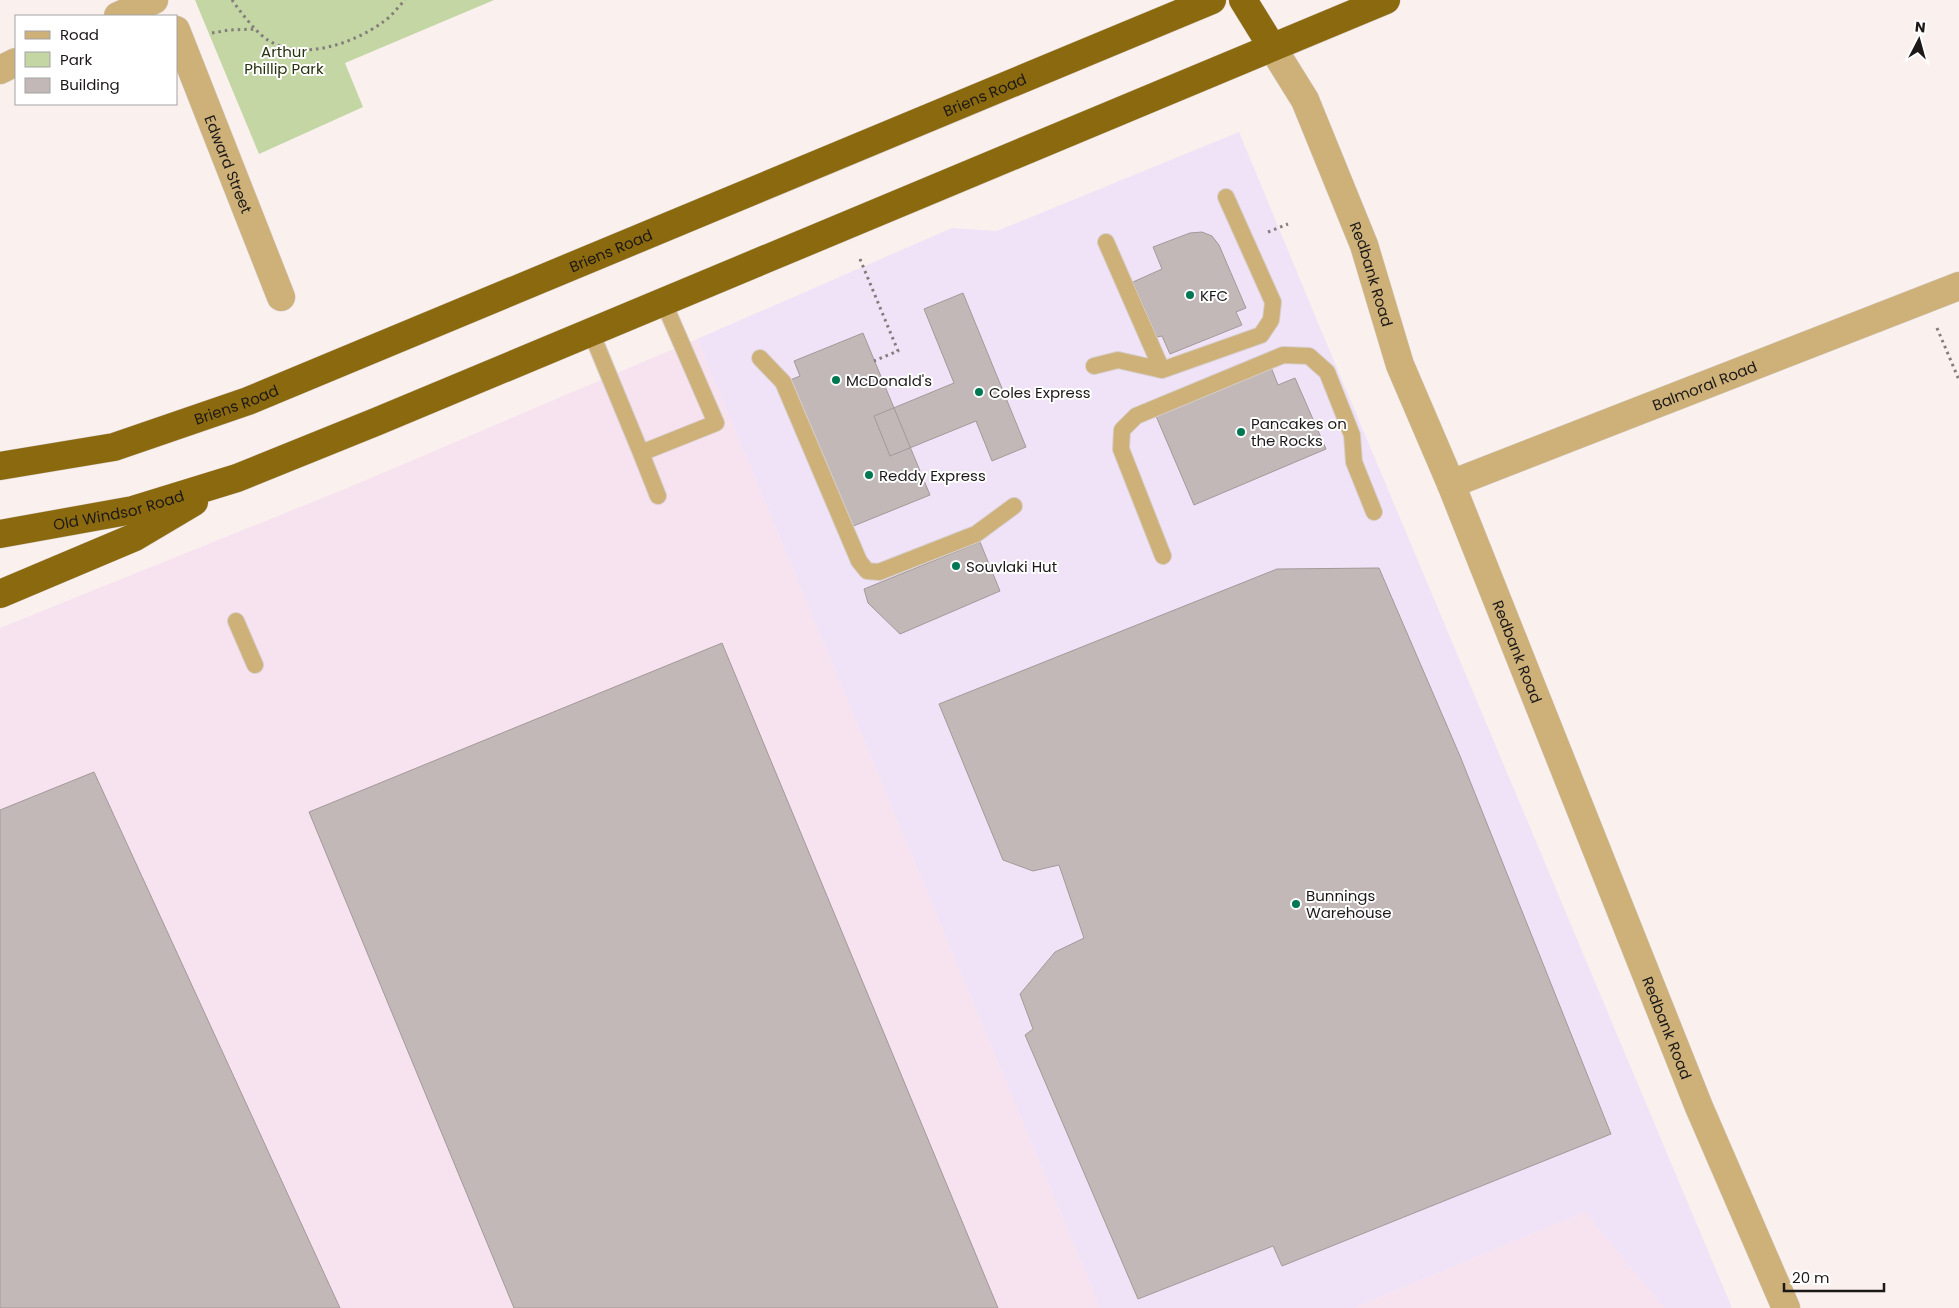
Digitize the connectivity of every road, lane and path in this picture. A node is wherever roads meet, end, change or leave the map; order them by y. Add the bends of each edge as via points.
1 (154, 0) edge
2 (164, 0) edge
3 (232, 0) edge
4 (404, 0) edge
5 (1212, 0) edge
6 (1243, 0) edge
7 (1386, 0) edge
8 (120, 15) edge
9 (170, 15) edge
10 (257, 30) junction
11 (180, 40) edge
12 (1272, 46) junction
13 (15, 62) edge
14 (0, 70) edge
15 (1226, 197) dead end
16 (1106, 242) dead end
17 (860, 259) dead end
18 (1959, 286) edge
19 (281, 298) dead end
20 (1925, 300) junction
21 (663, 301) junction
22 (591, 332) junction
23 (760, 358) dead end
24 (874, 361) dead end
25 (1094, 366) dead end
26 (1162, 370) junction
27 (1959, 380) edge
28 (641, 453) junction
29 (0, 466) edge
30 (237, 478) junction
31 (1451, 484) junction
32 (658, 496) dead end
33 (1014, 506) dead end
34 (1374, 512) dead end
35 (0, 534) edge
36 (1163, 556) dead end
37 (0, 594) edge
38 (236, 621) dead end
39 (255, 665) dead end
40 (1786, 1308) edge

1 - 8 street
2 - 9 street
3 - 10 path
4 - 10 path via 385,22 350,42 315,50 289,49 265,38
5 - 29 highway, Briens Road via 248,402 114,447
6 - 12 highway, Redbank Road
7 - 12 highway
10 - 11 path via 228,30
11 - 19 street, Edward Street
12 - 21 highway
12 - 31 street, Redbank Road via 1305,100 1364,245 1400,365
13 - 14 street
15 - 26 lane via 1273,302 1272,320 1261,335
16 - 26 lane
17 - 24 path via 898,350
18 - 20 street, Balmoral Road
20 - 27 path
20 - 31 street, Balmoral Road
21 - 22 highway
21 - 28 lane via 716,423
22 - 28 lane
22 - 30 highway
23 - 33 lane via 783,382 859,561 867,571 879,572 976,534
25 - 26 lane via 1118,360
28 - 32 lane
30 - 35 highway, Old Windsor Road via 133,510
30 - 37 highway via 135,537
31 - 40 street, Redbank Road via 1699,1107
34 - 36 lane via 1354,462 1352,435 1327,372 1309,356 1283,355 1136,416 1122,430 1120,449
38 - 39 lane

